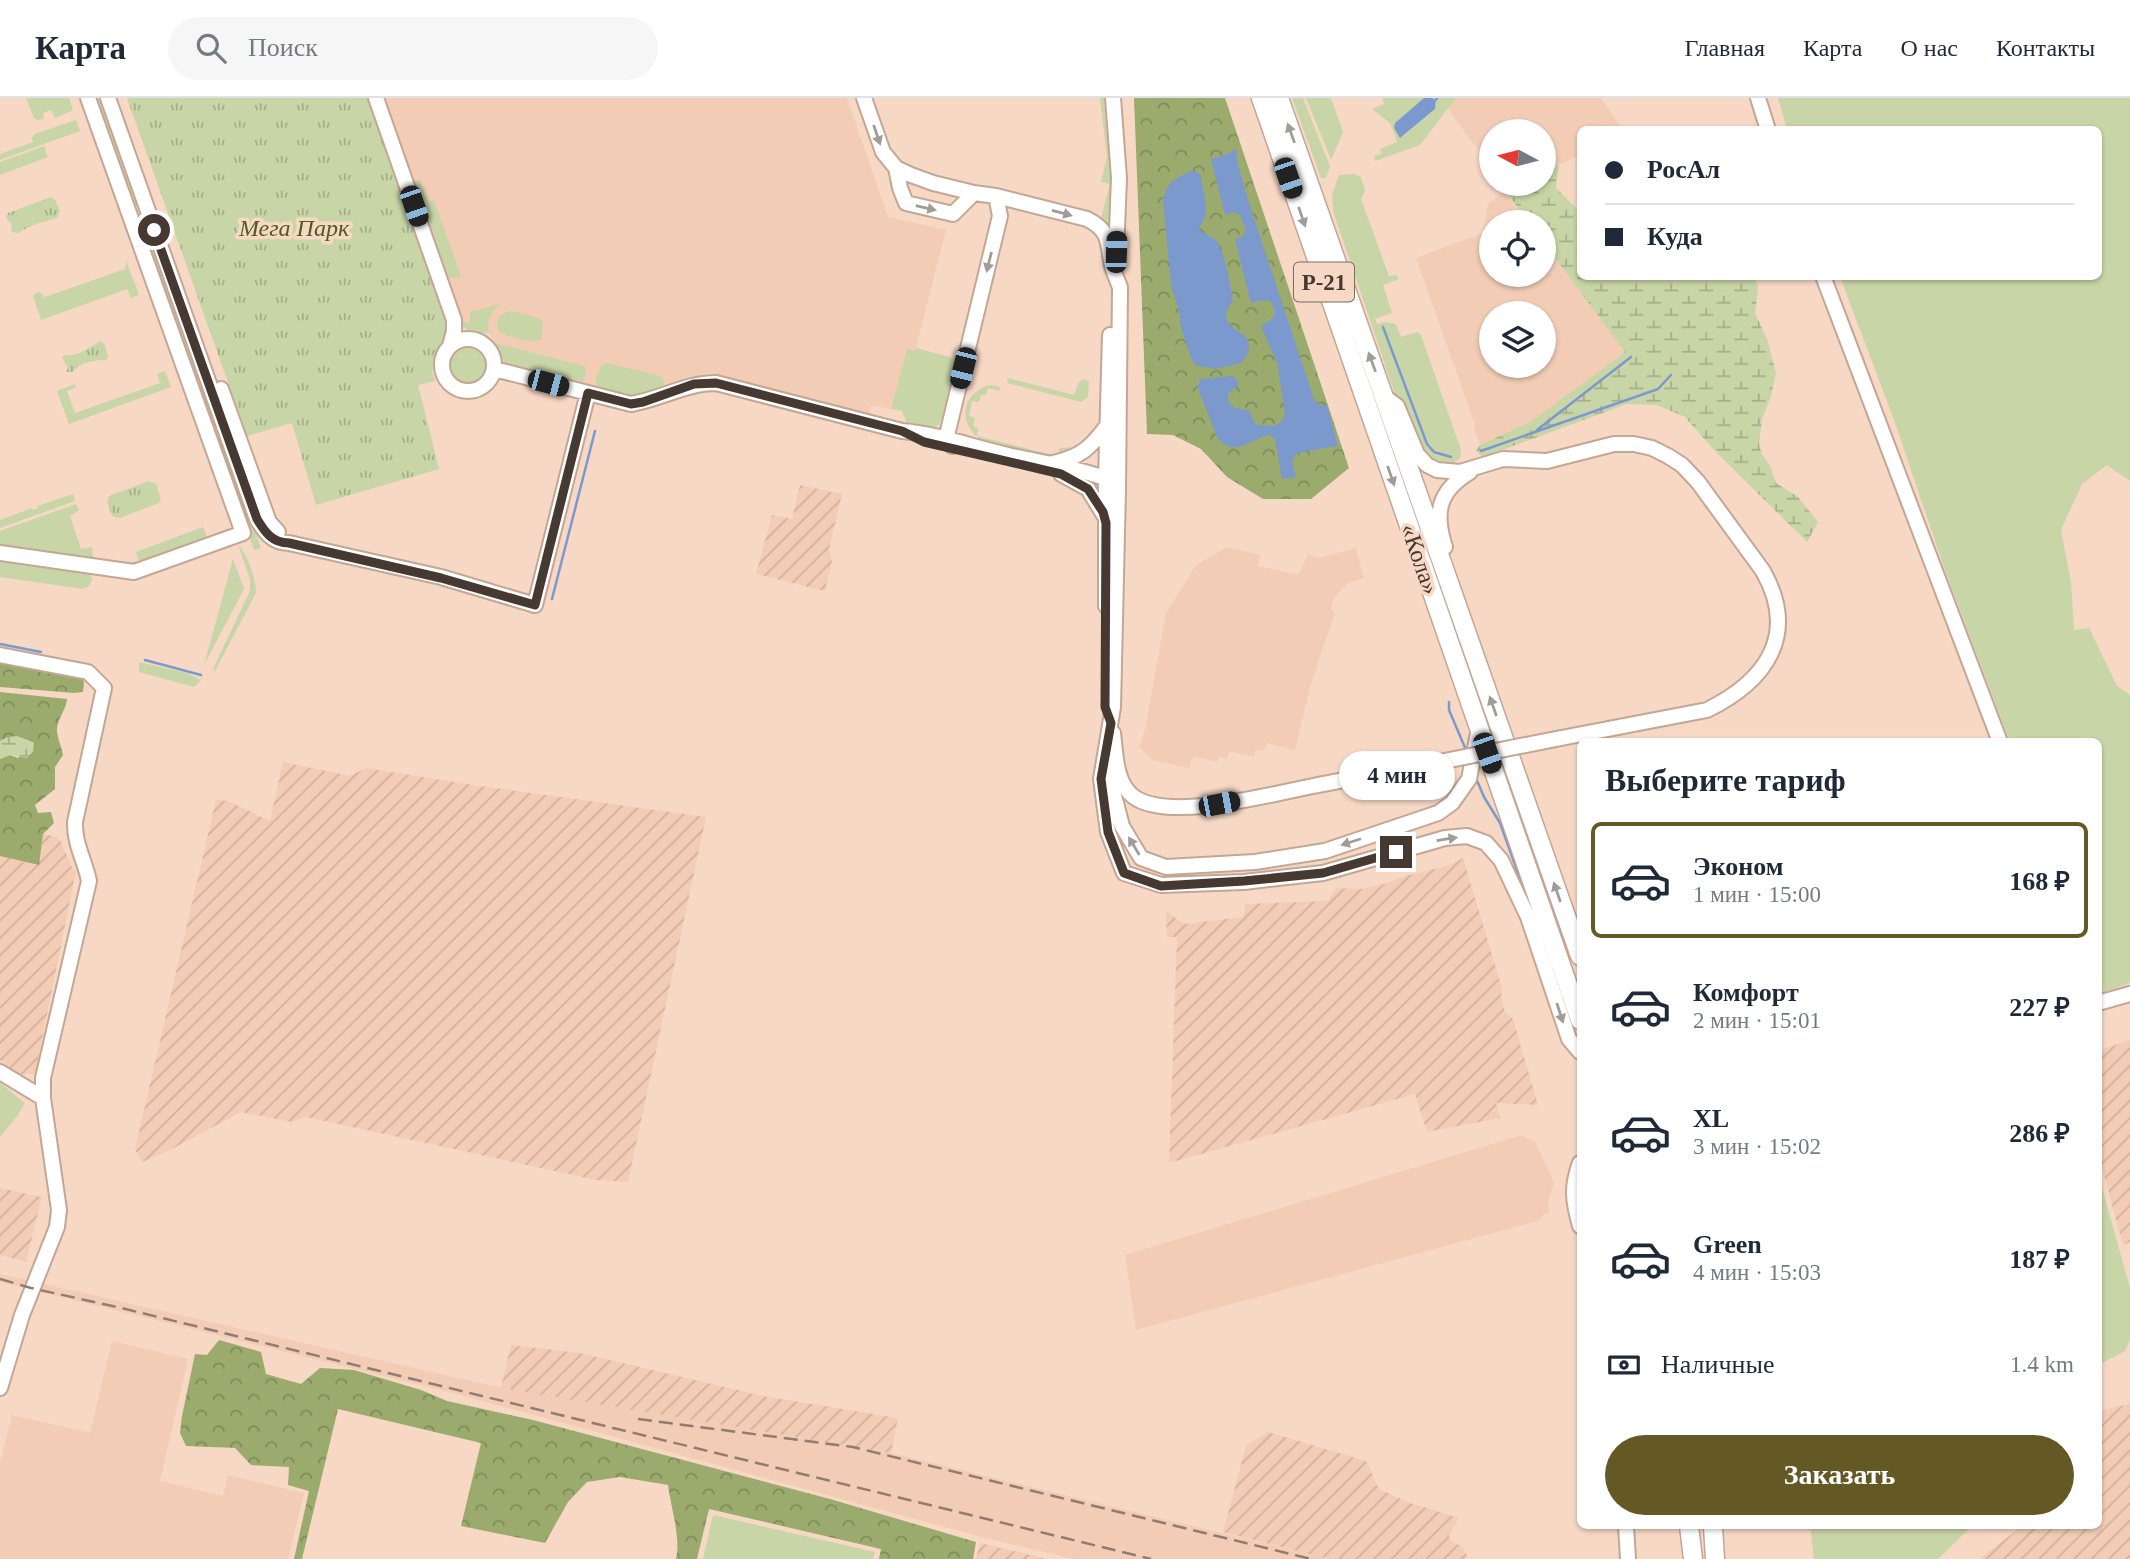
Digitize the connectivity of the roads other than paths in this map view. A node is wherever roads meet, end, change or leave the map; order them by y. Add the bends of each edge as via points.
1 (88, 98) edge
2 (108, 98) edge
3 (116, 98) edge
4 (376, 98) edge
5 (864, 98) edge
6 (1113, 98) edge
7 (1261, 98) edge
8 (1279, 98) edge
9 (1758, 98) edge
10 (1767, 126) edge
11 (897, 168) junction
12 (974, 193) junction
13 (996, 195) junction
14 (1116, 276) junction
15 (1825, 280) edge
16 (454, 320) junction
17 (471, 338) junction
18 (450, 346) junction
19 (494, 369) junction
20 (588, 393) junction
21 (1385, 397) junction
22 (951, 420) junction
23 (1107, 426) junction
24 (902, 431) junction
25 (927, 433) junction
26 (952, 444) junction
27 (1049, 464) junction
28 (1477, 468) junction
29 (1061, 474) junction
30 (1112, 485) junction
31 (1106, 523) junction
32 (289, 543) junction
33 (0, 553) edge
34 (1457, 604) junction
35 (0, 654) edge
36 (1111, 723) junction
37 (1479, 728) junction
38 (1998, 738) edge
39 (1577, 947) edge
40 (2130, 994) edge
41 (2102, 1002) edge
42 (1577, 1011) edge
43 (1577, 1048) edge
44 (0, 1072) edge
45 (43, 1098) junction
46 (1577, 1171) edge
47 (1577, 1215) edge
48 (0, 1388) edge
49 (1626, 1529) edge
50 (1689, 1529) edge
51 (1713, 1529) edge
52 (1628, 1559) edge
53 (1693, 1559) edge
54 (1715, 1559) edge

1 - 33 street via 243,533 134,572
2 - 32 street via 257,519 272,538
3 - 32 street via 269,522
4 - 16 street
5 -> 11 street via 883,152
6 - 14 street via 1119,178
7 -> 37 main road, «Кола» / Р-21
21 -> 8 main road, «Кола» / Р-21
9 - 10 street
11 - 12 street
11 -> 12 street via 906,203 953,214
12 - 13 street
13 -> 14 street via 1097,225 1108,241
13 -> 22 street via 1000,216
14 - 23 street
14 - 30 street via 1120,287
15 - 38 street
16 - 17 street
16 - 18 street
17 - 18 street
17 - 19 street via 489,349
18 - 19 street via 442,358 443,373 458,390 481,388
19 - 20 street
20 - 24 street via 631,404 694,384 716,383
20 - 32 street via 535,605
21 - 28 street via 1397,406 1413,448 1427,465 1449,472
21 - 34 main road, «Кола» / Р-21
22 - 25 street
22 - 26 street
23 - 27 street via 1085,451
23 - 30 street
24 - 25 street
24 - 26 street via 924,442
25 - 26 street
26 - 27 street
26 - 29 street
27 - 30 street
28 - 34 street via 1450,486 1440,513 1440,531 1459,592
28 - 36 street, bridge via 1503,458 1547,461 1614,444 1660,452 1682,466 1770,584 1777,632 1760,672 1726,701 1707,710 1219,804 1169,807 1133,796 1120,779
29 - 30 street
29 - 31 street via 1088,489
30 - 31 street
30 - 36 street
31 - 36 street via 1105,707
39 -> 34 main road, «Кола» / Р-21
35 - 45 street via 88,673 104,688 75,822 89,881 48,1049
37 -> 36 street via 1469,779 1452,803 1438,813 1325,851 1255,862 1166,867 1141,858 1122,826 1111,784
36 -> 43 street via 1101,779 1108,832 1124,873 1161,886 1323,873 1445,838 1467,836 1486,843 1501,860 1528,917 1569,1039
37 - 42 main road, «Кола» / Р-21
40 - 41 street
44 - 45 street
45 - 48 street via 59,1210 57,1227
46 - 47 street via 1573,1200
49 - 52 street
50 - 53 main road
51 - 54 main road

